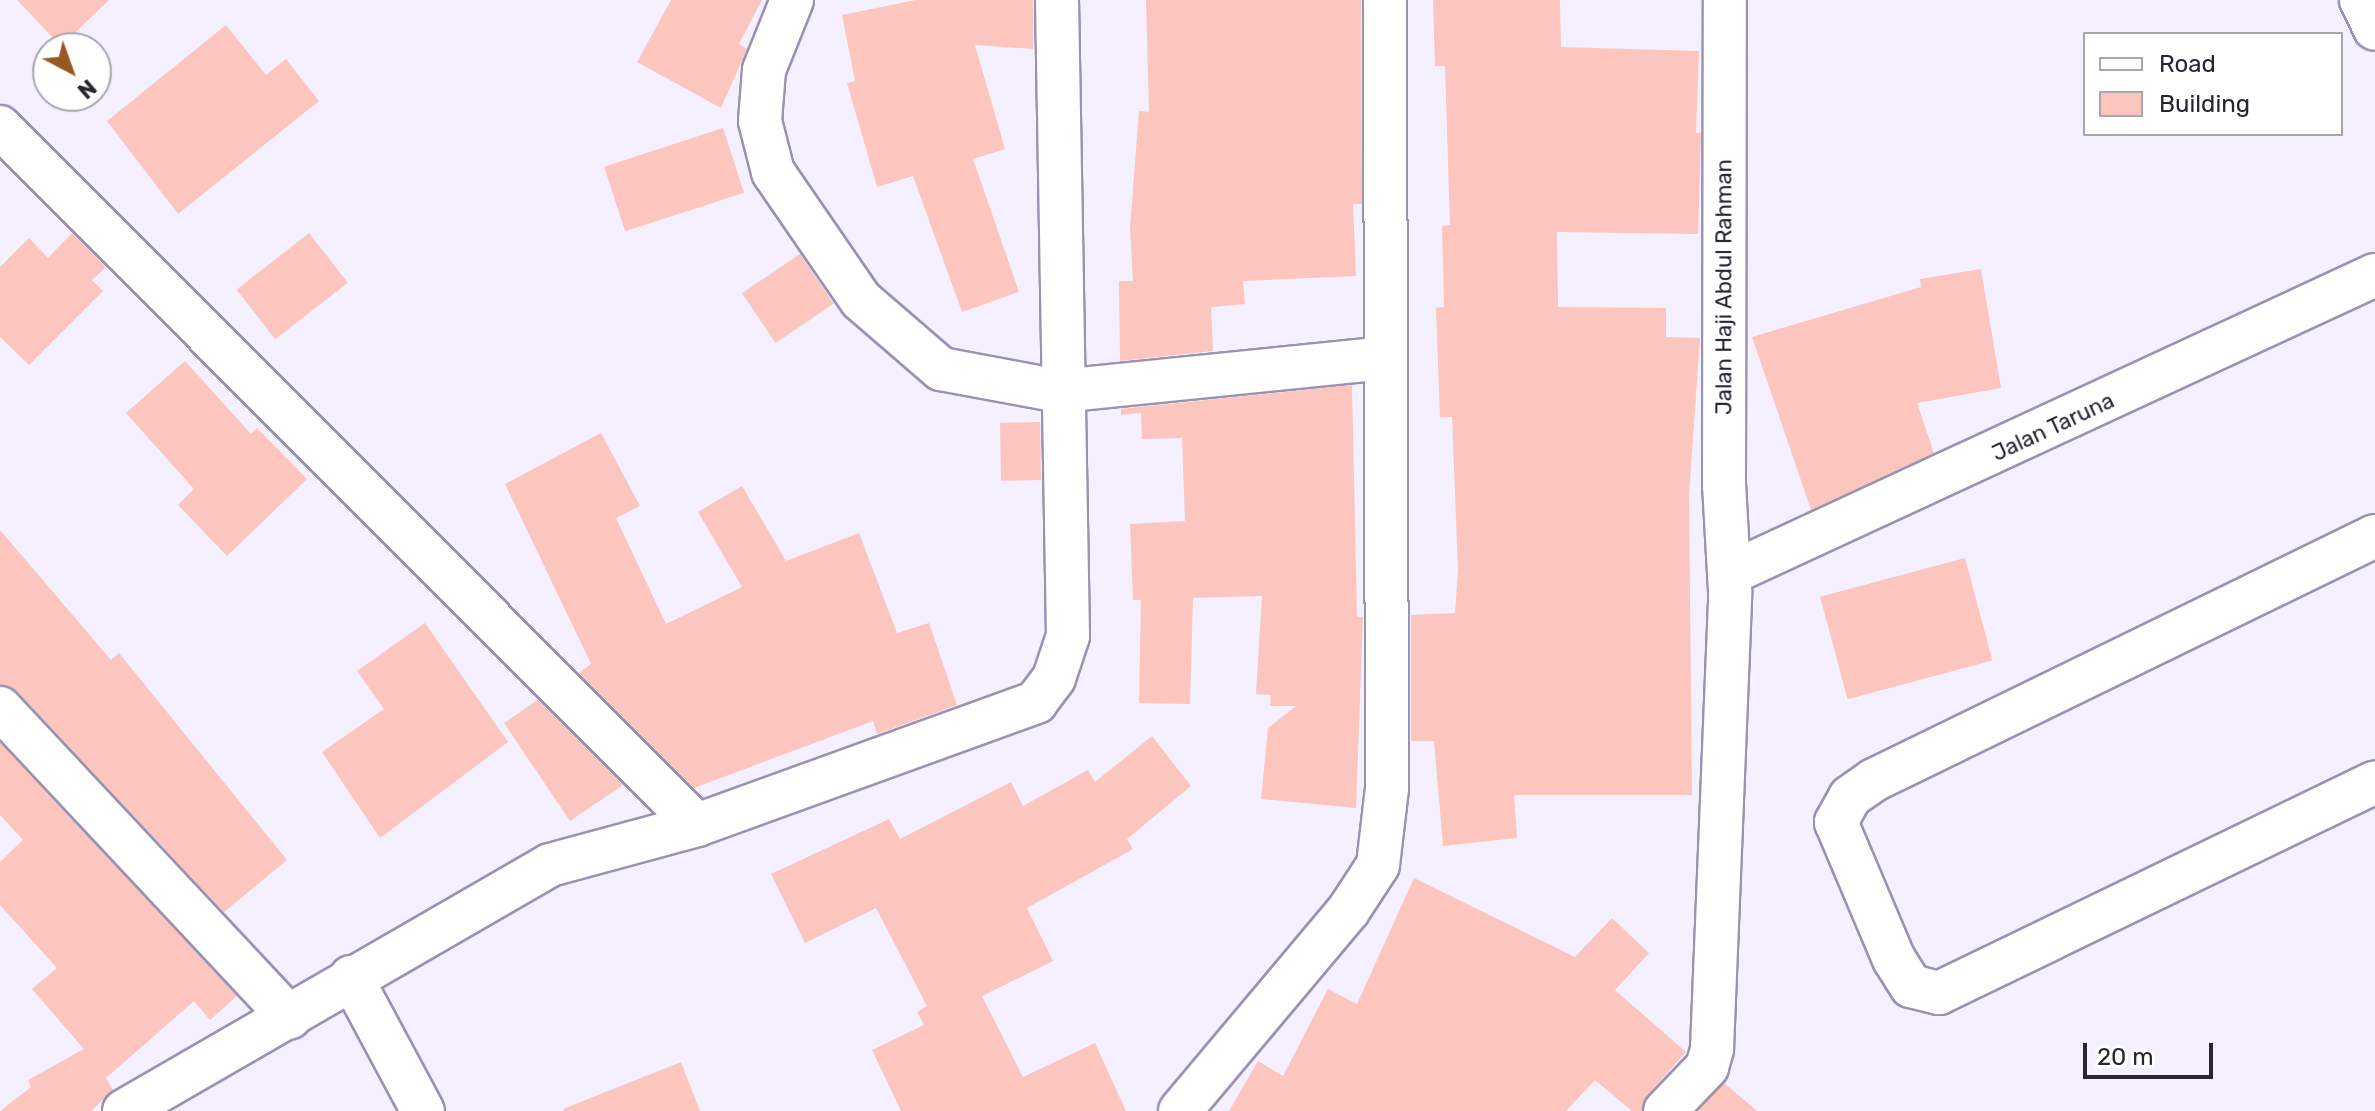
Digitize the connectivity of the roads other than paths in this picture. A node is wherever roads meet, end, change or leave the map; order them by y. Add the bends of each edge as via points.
1 (792, 0) edge
2 (1057, 0) edge
3 (1385, 0) edge
4 (1725, 0) edge
5 (2361, 0) edge
6 (2375, 29) edge
7 (0, 127) edge
8 (2375, 275) edge
9 (1383, 358) junction
10 (1060, 391) junction
11 (2375, 536) edge
12 (1729, 574) junction
13 (0, 708) edge
14 (2375, 782) edge
15 (697, 825) junction
16 (351, 977) junction
17 (290, 1018) junction
18 (124, 1111) edge
19 (423, 1111) edge
20 (1180, 1111) edge
21 (1665, 1111) edge

1 - 10 street via 764,70 760,121 773,172 861,300 941,369
2 - 10 street
3 - 9 street
4 - 12 street, Jalan Haji Abdul Rahman
5 - 6 street
7 - 15 street
8 - 12 street, Jalan Taruna
9 - 10 street
9 - 20 street via 1387,788 1378,865 1348,911
10 - 15 street via 1068,636 1054,678 1036,702
11 - 14 street via 1874,780 1850,797 1836,822 1894,959 1911,986 1939,993
12 - 21 street, Jalan Haji Abdul Rahman via 1712,1049 1707,1067
13 - 17 street
15 - 16 street via 550,865
16 - 17 street
16 - 19 street
17 - 18 street

